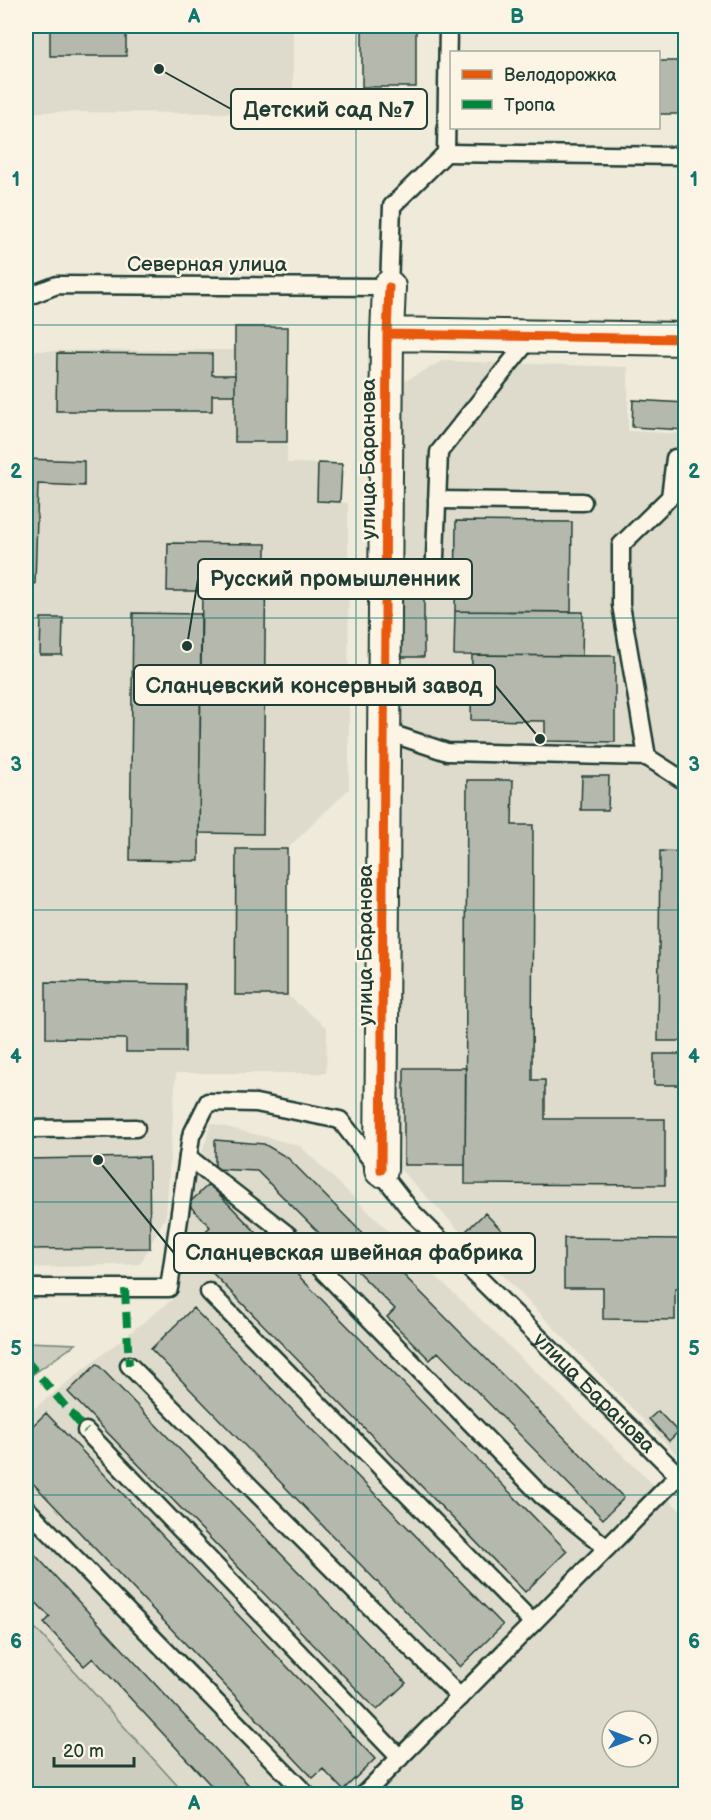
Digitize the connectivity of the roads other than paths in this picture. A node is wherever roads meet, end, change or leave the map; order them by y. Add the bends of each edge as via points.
1 (448, 26) edge
2 (446, 153) junction
3 (686, 156) edge
4 (389, 287) junction
5 (26, 297) edge
6 (387, 334) junction
7 (531, 337) junction
8 (686, 339) edge
9 (675, 458) dead end
10 (437, 501) junction
11 (584, 502) dead end
12 (434, 583) dead end
13 (384, 731) junction
14 (646, 757) junction
15 (686, 782) edge
16 (136, 1128) dead end
17 (26, 1130) edge
18 (188, 1158) junction
19 (381, 1170) junction
20 (26, 1288) edge
21 (209, 1292) dead end
22 (129, 1365) dead end
23 (86, 1431) dead end
24 (682, 1479) edge
25 (26, 1508) edge
26 (607, 1548) junction
27 (533, 1623) junction
28 (460, 1697) junction
29 (400, 1758) junction
30 (306, 1794) edge
31 (364, 1794) edge

1 - 2 lane
2 - 3 lane
2 - 4 lane via 393,206
4 - 5 lane, Северная улица via 57,285
4 - 6 street, улица Баранова
6 - 7 street
6 - 13 street, улица Баранова
7 - 8 street
7 - 10 lane via 439,452
9 - 14 lane via 670,497 621,544 621,605
10 - 11 lane
10 - 12 lane
13 - 14 lane via 447,752
13 - 19 street, улица Баранова
14 - 15 lane
16 - 17 lane
18 - 19 lane, улица Баранова via 191,1136 208,1102 256,1103 340,1120
18 - 20 lane, улица Баранова via 169,1288
18 - 26 lane via 288,1235 541,1495
19 - 24 lane, улица Баранова via 412,1212
21 - 27 lane
22 - 28 lane
23 - 29 lane
24 - 26 lane
25 - 30 lane
26 - 27 lane
27 - 28 lane
28 - 29 lane
29 - 31 lane

